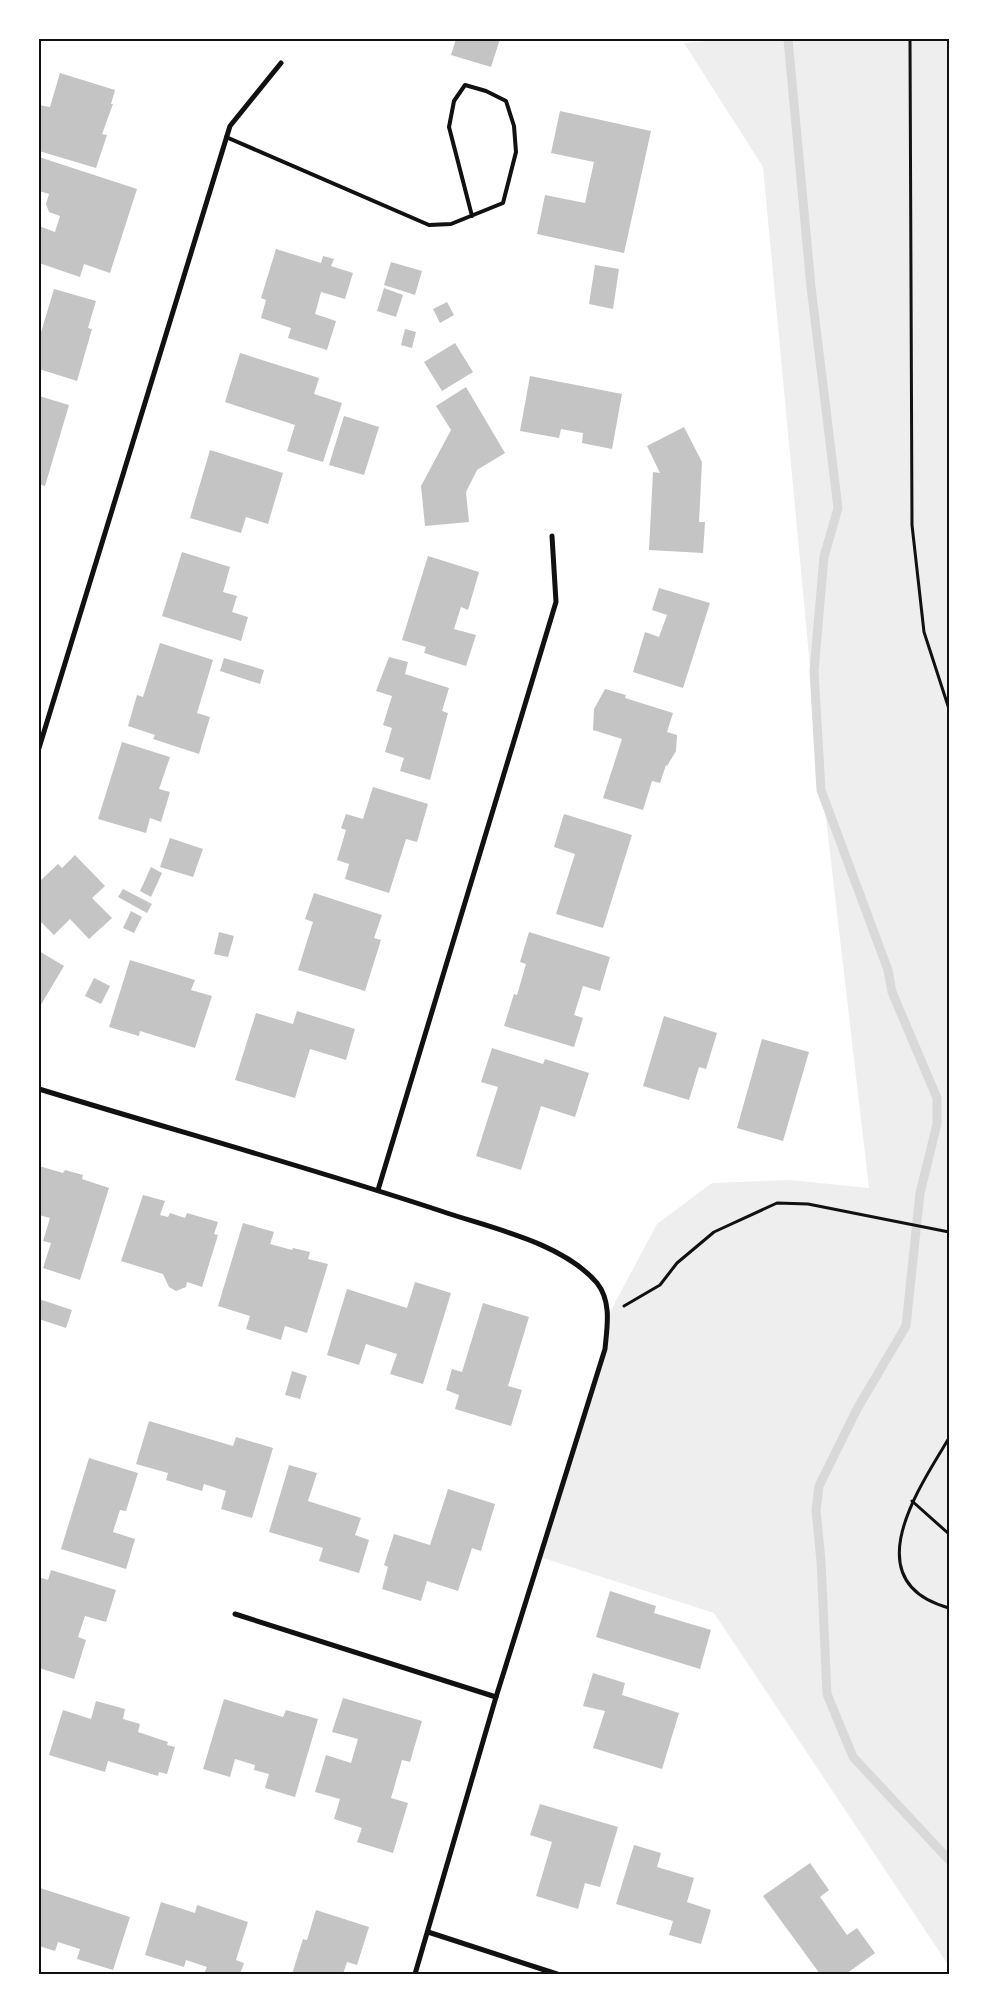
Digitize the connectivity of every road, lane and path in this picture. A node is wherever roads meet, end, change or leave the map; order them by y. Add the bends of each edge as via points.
1 (910, 39) edge
2 (281, 63) dead end
3 (226, 137) junction
4 (472, 216) junction
5 (552, 536) dead end
6 (949, 709) edge
7 (39, 748) edge
8 (39, 1089) edge
9 (378, 1190) junction
10 (949, 1232) edge
11 (609, 1314) junction
12 (949, 1438) edge
13 (912, 1501) junction
14 (949, 1534) edge
15 (949, 1608) edge
16 (235, 1614) dead end
17 (496, 1697) junction
18 (428, 1932) junction
19 (414, 1974) edge
20 (558, 1974) edge

1 - 6 path via 912,524 924,632
2 - 3 street via 230,126
3 - 4 lane via 429,225 451,224
3 - 7 street
4 - 4 lane via 503,203 516,152 514,126 506,101 465,85 454,101 449,127
5 - 9 street via 556,602
8 - 9 street
9 - 11 street via 538,1244 572,1261 598,1284
10 - 11 path via 808,1204 777,1203 714,1232 677,1262 660,1285
11 - 17 street via 604,1349
12 - 13 path
13 - 14 path
13 - 15 path via 901,1539 905,1578 914,1591
16 - 17 street
17 - 18 street
18 - 19 street
18 - 20 street

